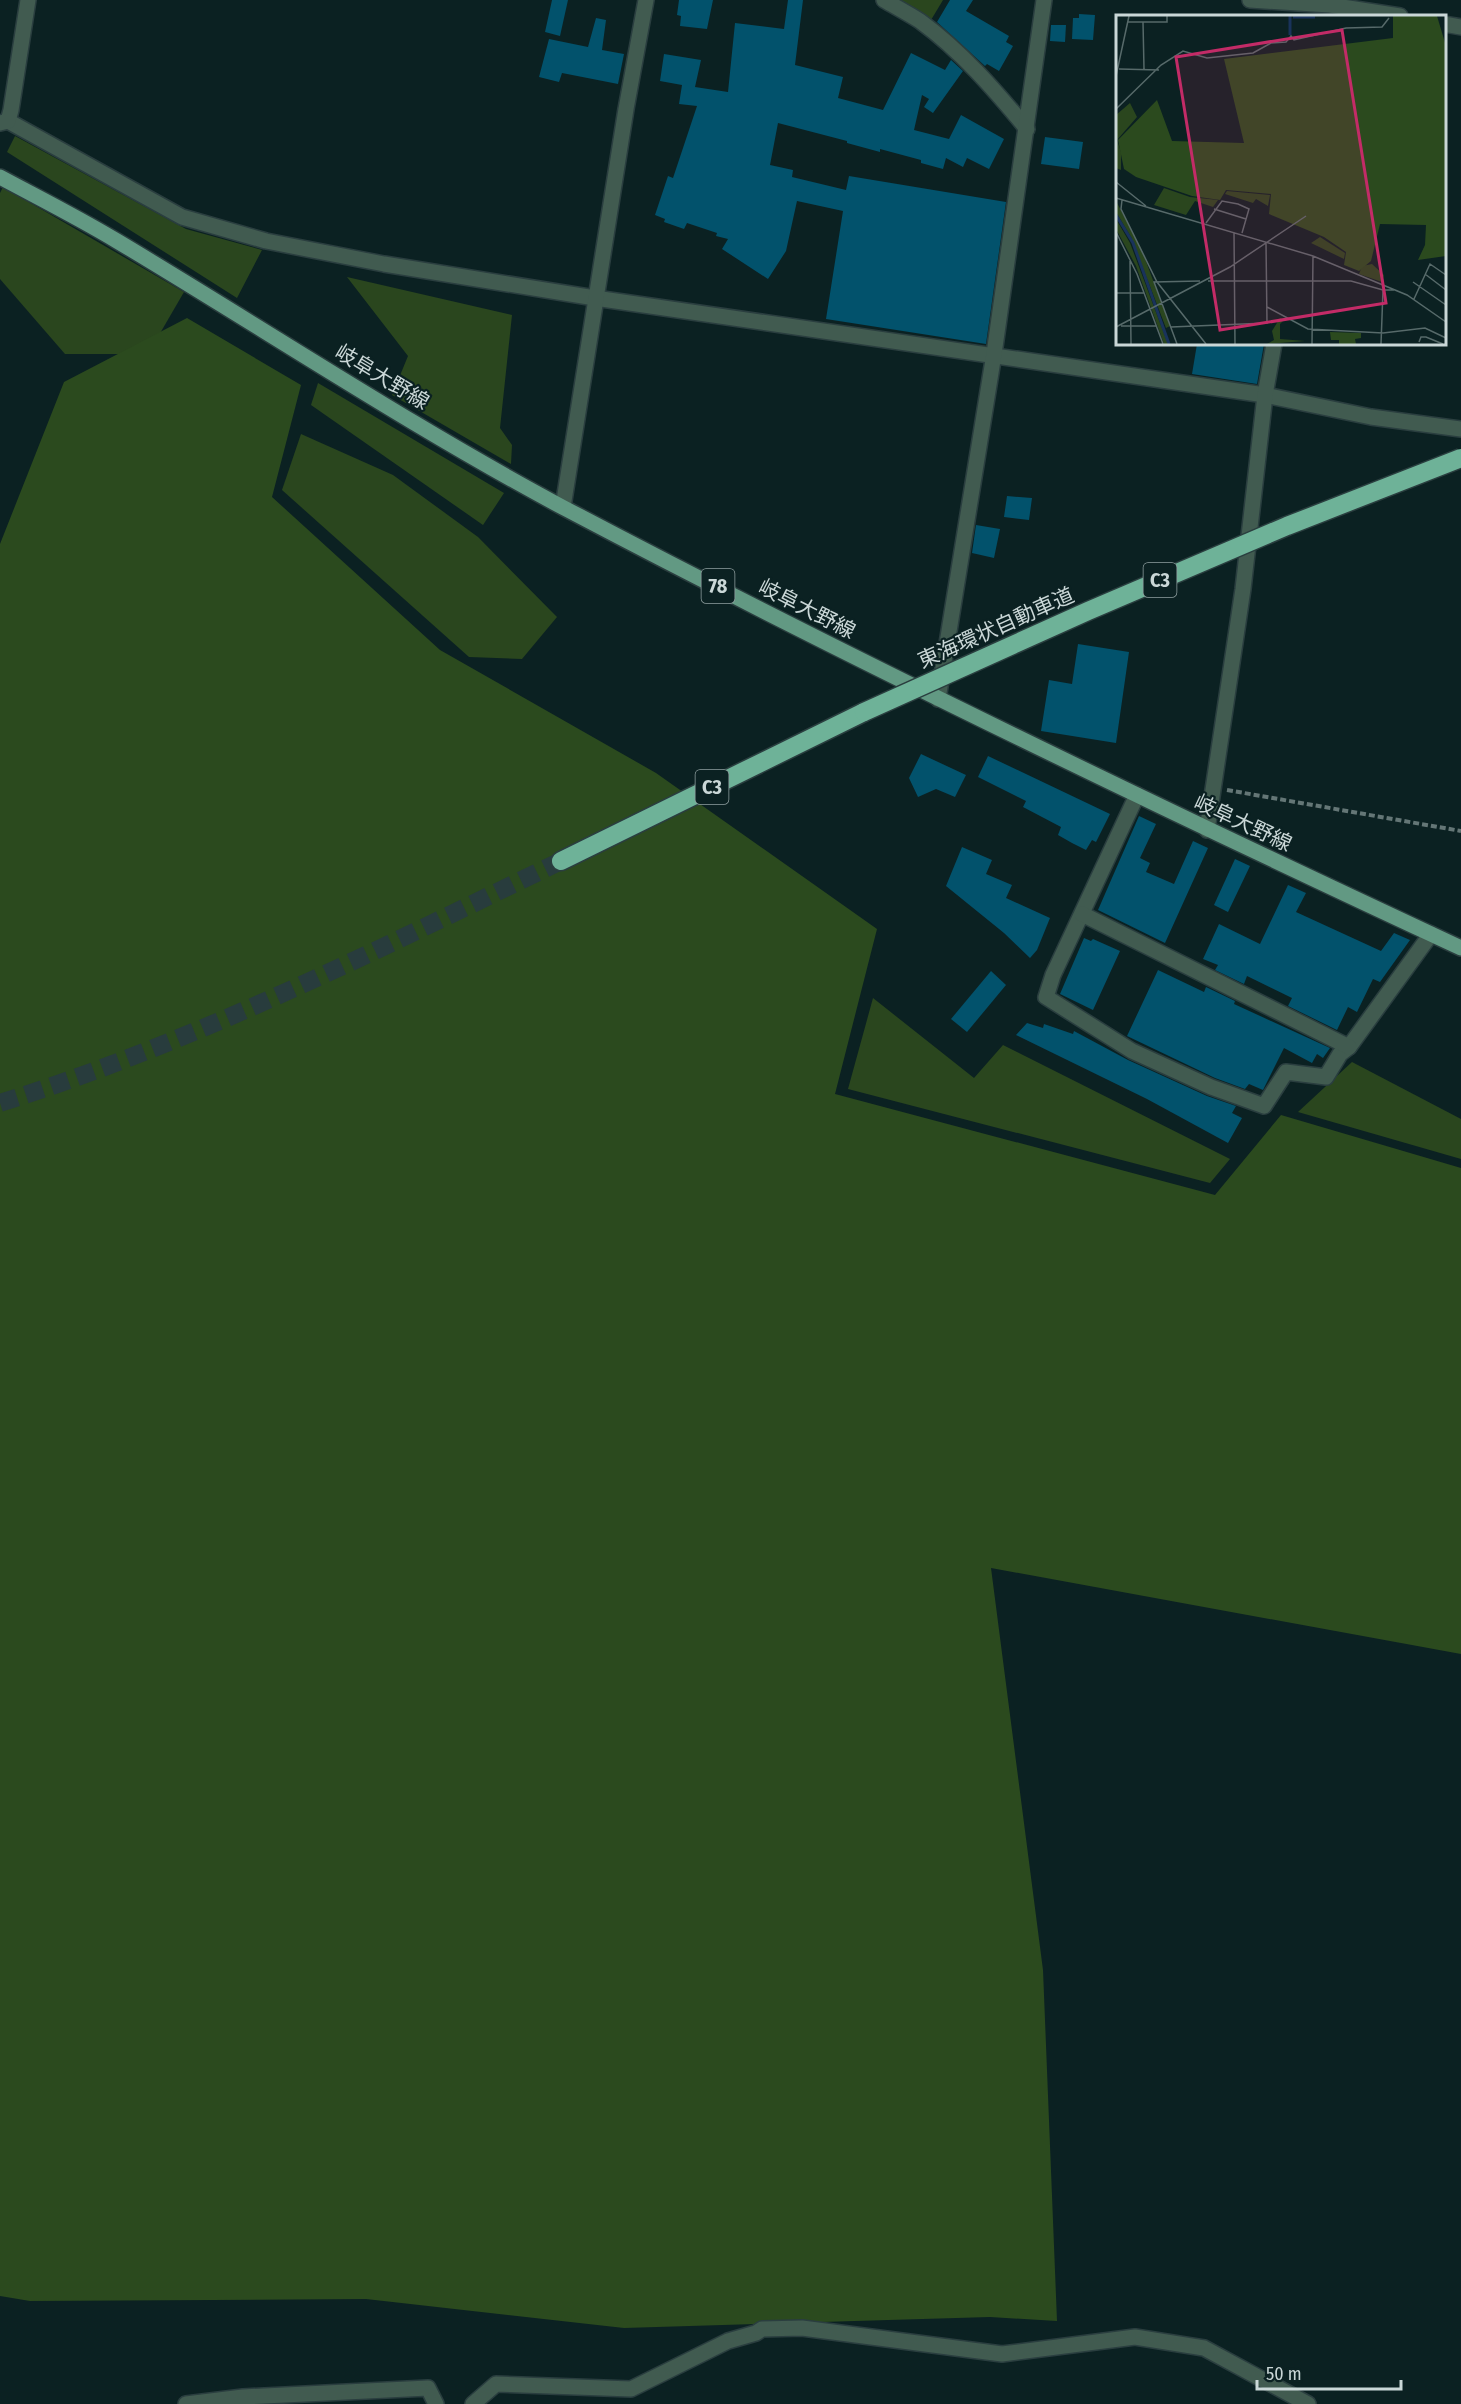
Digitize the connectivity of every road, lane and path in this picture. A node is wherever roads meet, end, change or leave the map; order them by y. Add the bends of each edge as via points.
1 (28, 0) edge
2 (646, 0) edge
3 (884, 0) edge
4 (1044, 0) edge
5 (1250, 0) edge
6 (1330, 7) edge
7 (1392, 15) edge
8 (1446, 24) edge
9 (1461, 27) edge
10 (4, 122) edge
11 (1027, 129) junction
12 (0, 177) edge
13 (595, 298) junction
14 (1274, 345) edge
15 (994, 354) junction
16 (1265, 394) junction
17 (1461, 429) edge
18 (1461, 458) edge
19 (563, 507) junction
20 (938, 699) junction
21 (1215, 788) junction
22 (1137, 795) junction
23 (1208, 830) junction
24 (1461, 831) edge
25 (561, 861) tunnel mouth
26 (1082, 914) junction
27 (1431, 934) junction
28 (1461, 948) edge
29 (1349, 1047) junction
30 (186, 2404) edge
31 (436, 2404) edge
32 (473, 2404) edge
33 (1308, 2404) edge

1 - 10 street via 11,110
2 - 13 street
3 - 11 street via 950,45
4 - 11 street
5 - 6 street
6 - 7 street
8 - 9 street
10 - 13 street via 182,217 332,255
11 - 15 street
12 - 19 main road, 岐阜大野線 / 78 via 112,238 374,398
13 - 15 street
13 - 19 street
14 - 16 street
15 - 16 street
15 - 20 street
16 - 17 street via 1371,417
16 - 21 street
18 - 25 highway, 東海環状自動車道 / C3, bridge via 1287,526 1088,611 864,712
19 - 20 main road, 岐阜大野線 / 78
20 - 22 main road, 岐阜大野線 / 78
21 - 23 street
21 - 24 path
22 - 23 main road, 岐阜大野線 / 78
22 - 26 street
23 - 27 main road, 岐阜大野線 / 78
26 - 29 street
26 - 29 street via 1046,997 1132,1051 1210,1087 1264,1106 1286,1072 1326,1077
27 - 28 main road, 岐阜大野線 / 78
27 - 29 street
30 - 31 street via 243,2397 428,2388
32 - 33 street via 496,2384 631,2389 728,2341 762,2329 802,2328 1002,2354 1135,2337 1204,2348

